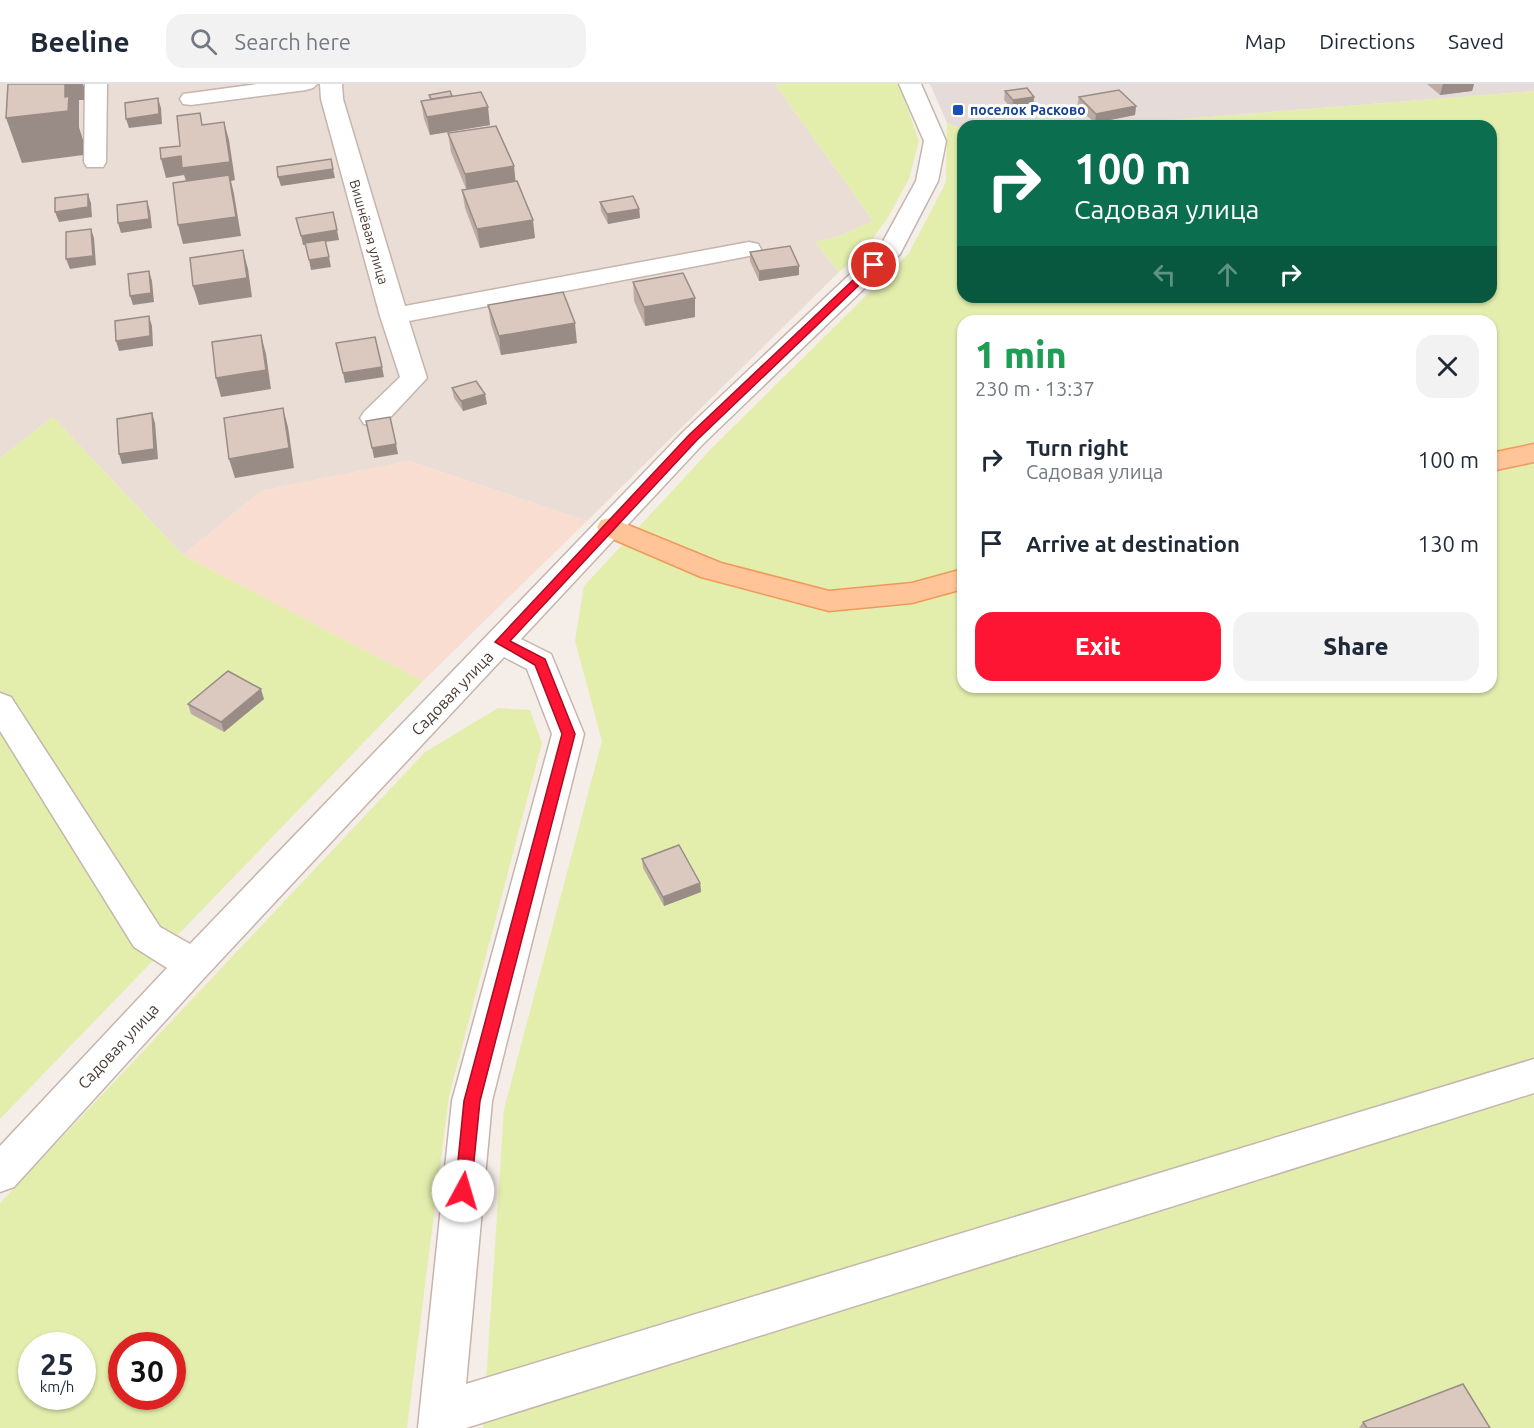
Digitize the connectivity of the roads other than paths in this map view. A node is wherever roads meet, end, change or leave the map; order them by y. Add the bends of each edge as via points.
1 (96, 84) edge
2 (306, 84) edge
3 (331, 84) edge
4 (910, 84) edge
5 (191, 99) dead end
6 (95, 162) dead end
7 (749, 249) dead end
8 (393, 316) junction
9 (374, 418) edge
10 (1534, 453) edge
11 (1497, 461) edge
12 (611, 527) junction
13 (957, 581) edge
14 (501, 642) junction
15 (0, 705) edge
16 (193, 965) junction
17 (1534, 1076) edge
18 (0, 1173) edge
19 (440, 1421) edge

1 - 6 street
2 - 5 street
3 - 8 street, Вишнёвая улица via 346,152
4 - 12 street, Садовая улица via 934,141 927,181 891,249 693,438
7 - 8 street
8 - 9 street, Вишнёвая улица via 414,378
10 - 11 main road
12 - 13 main road via 712,570 829,601 912,593
12 - 14 street, Садовая улица
14 - 16 street, Садовая улица
14 - 19 street via 540,662 568,734 472,1101
15 - 16 street via 147,937
16 - 18 street, Садовая улица
17 - 19 street

